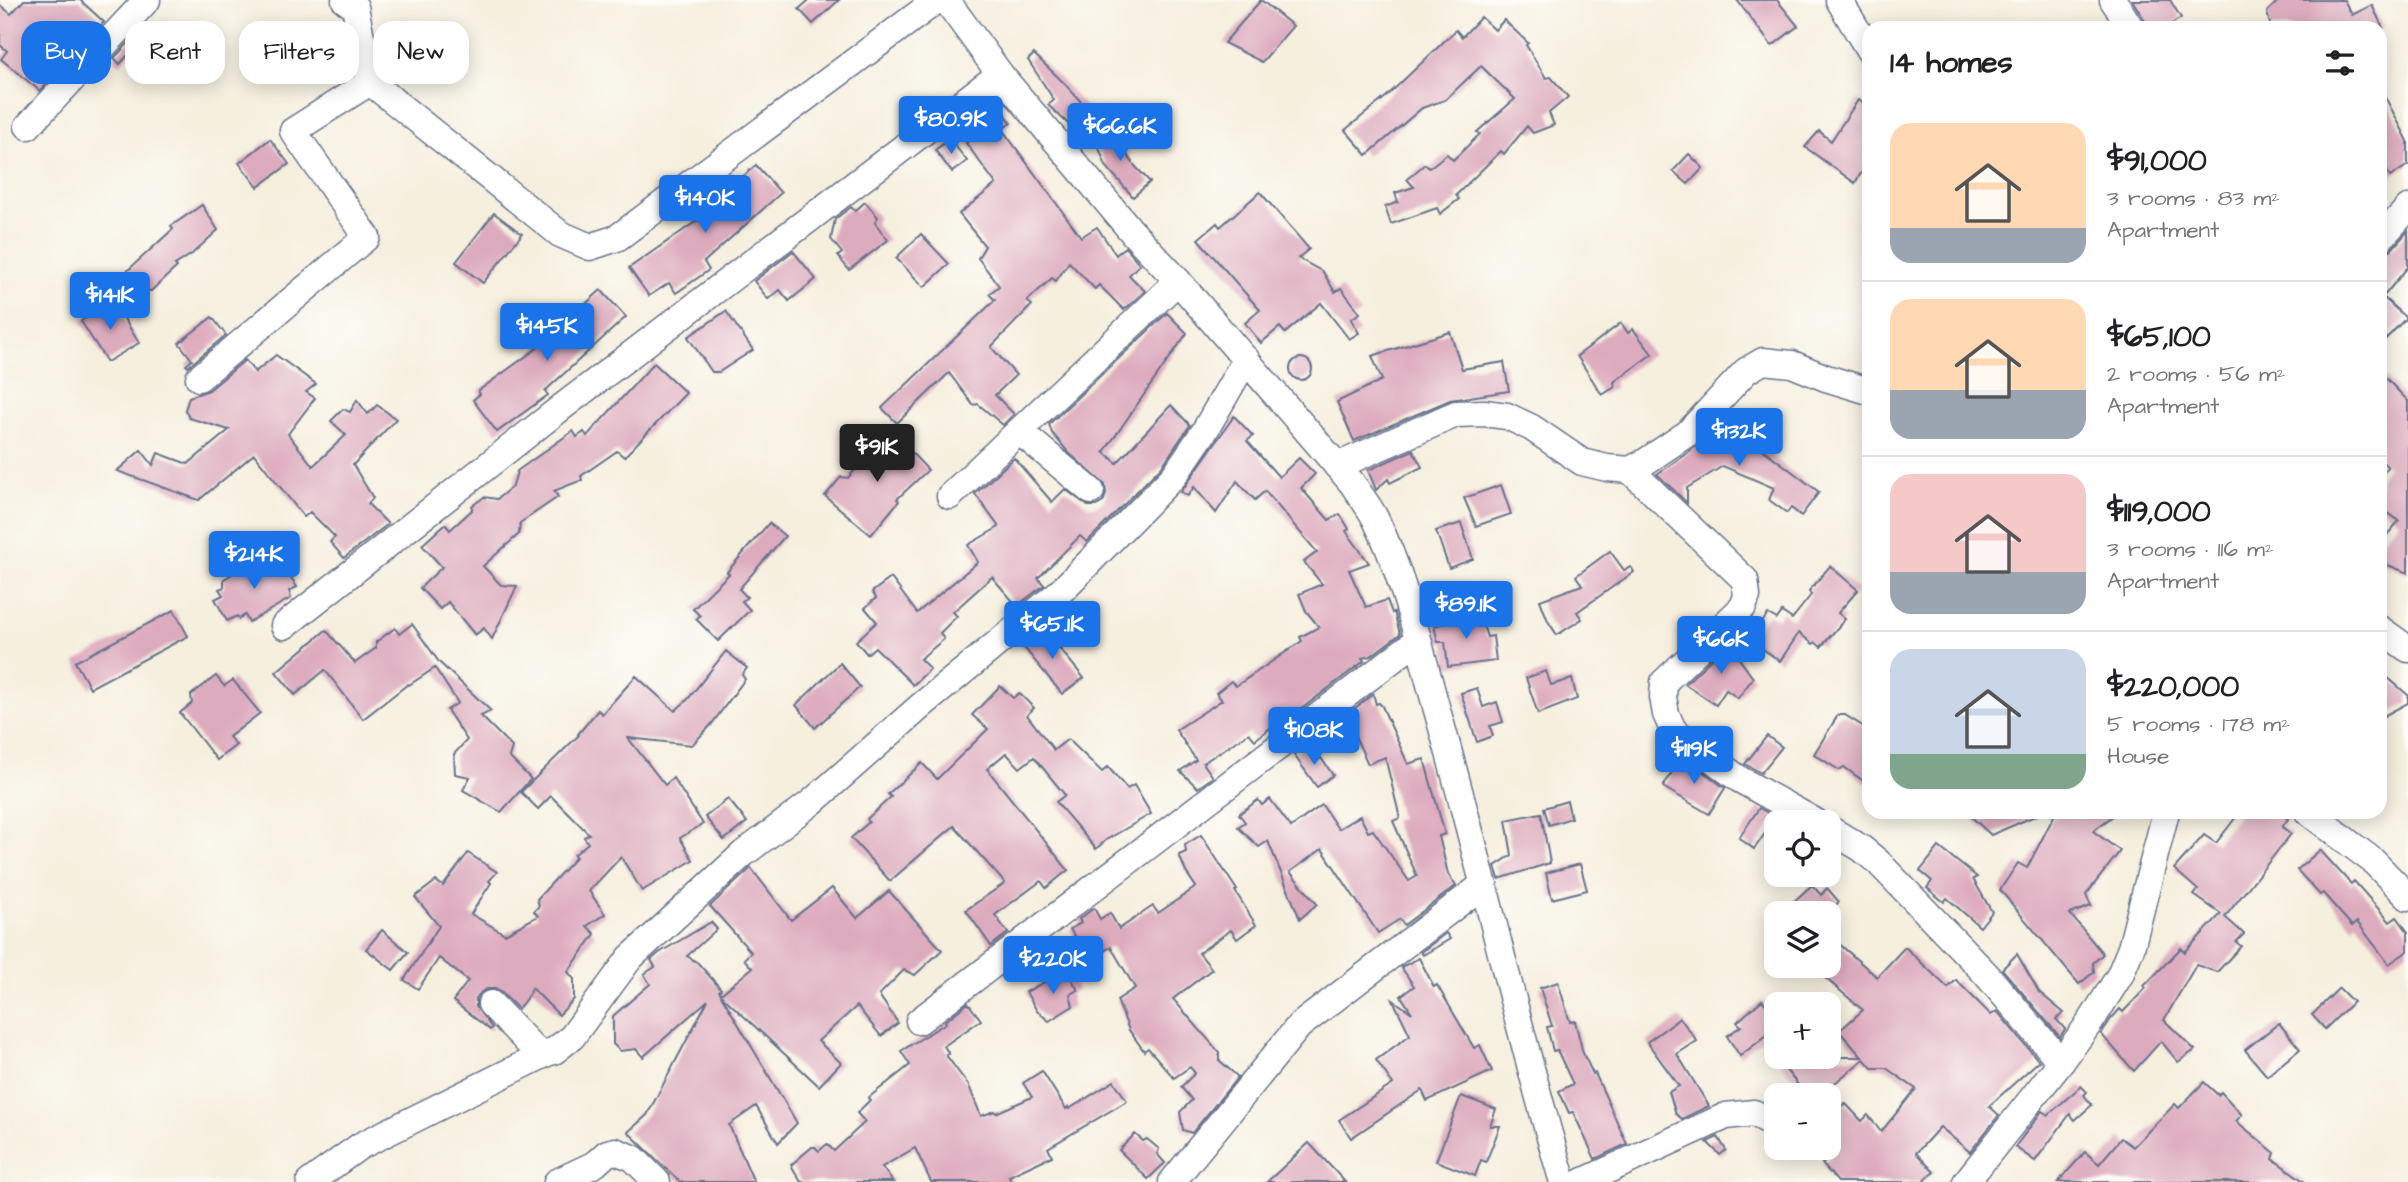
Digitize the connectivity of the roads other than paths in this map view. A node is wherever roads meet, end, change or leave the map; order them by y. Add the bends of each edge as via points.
1 (147, 0) edge
2 (345, 0) edge
3 (937, 0) edge
4 (946, 0) edge
5 (1839, 0) edge
6 (2113, 0) edge
7 (2127, 21) edge
8 (1862, 38) edge
9 (1000, 74) junction
10 (370, 82) junction
11 (28, 126) dead end
12 (2408, 208) edge
13 (2387, 231) edge
14 (1178, 281) junction
15 (1246, 359) junction
16 (199, 377) dead end
17 (1862, 389) edge
18 (1019, 431) junction
19 (1337, 466) junction
20 (1630, 470) junction
21 (1091, 491) dead end
22 (950, 496) dead end
23 (284, 626) dead end
24 (2387, 634) edge
25 (1418, 640) junction
26 (2408, 649) edge
27 (1795, 810) edge
28 (2164, 819) edge
29 (2317, 819) edge
30 (1841, 837) edge
31 (1484, 884) junction
32 (2408, 897) edge
33 (491, 1004) dead end
34 (919, 1021) dead end
35 (545, 1055) junction
36 (2062, 1062) junction
37 (1764, 1119) edge
38 (310, 1182) edge
39 (557, 1182) edge
40 (657, 1182) edge
41 (1172, 1182) edge
42 (1563, 1182) edge
43 (1582, 1182) edge
44 (1966, 1182) edge

1 - 11 street
2 - 10 street via 355,7
3 - 10 street via 617,238 590,247 560,234
4 - 9 street
5 - 8 street
6 - 7 street
9 - 14 street
9 - 23 street via 562,407
10 - 16 street via 293,131 367,237
12 - 13 street
14 - 15 street
14 - 18 street
15 - 19 street
15 - 35 street via 1174,476 1133,520 1061,590 688,902 630,958 572,1037
17 - 20 street via 1792,364 1763,361 1746,371 1688,433
18 - 21 street
18 - 22 street
19 - 20 street via 1456,414 1484,413 1507,416 1532,428 1582,462
19 - 25 street via 1374,515
20 - 27 street via 1745,580 1748,588 1744,607 1664,682 1665,715 1674,730 1739,779
24 - 26 street
25 - 31 street
25 - 34 street
28 - 36 street via 2120,975
29 - 32 street via 2373,861
30 - 36 street via 1878,862 1986,974
31 - 41 street via 1299,1026
31 - 42 street
33 - 35 street
35 - 38 street via 360,1146
36 - 44 street
37 - 43 street via 1754,1114 1726,1116
39 - 40 street via 615,1151 634,1158

